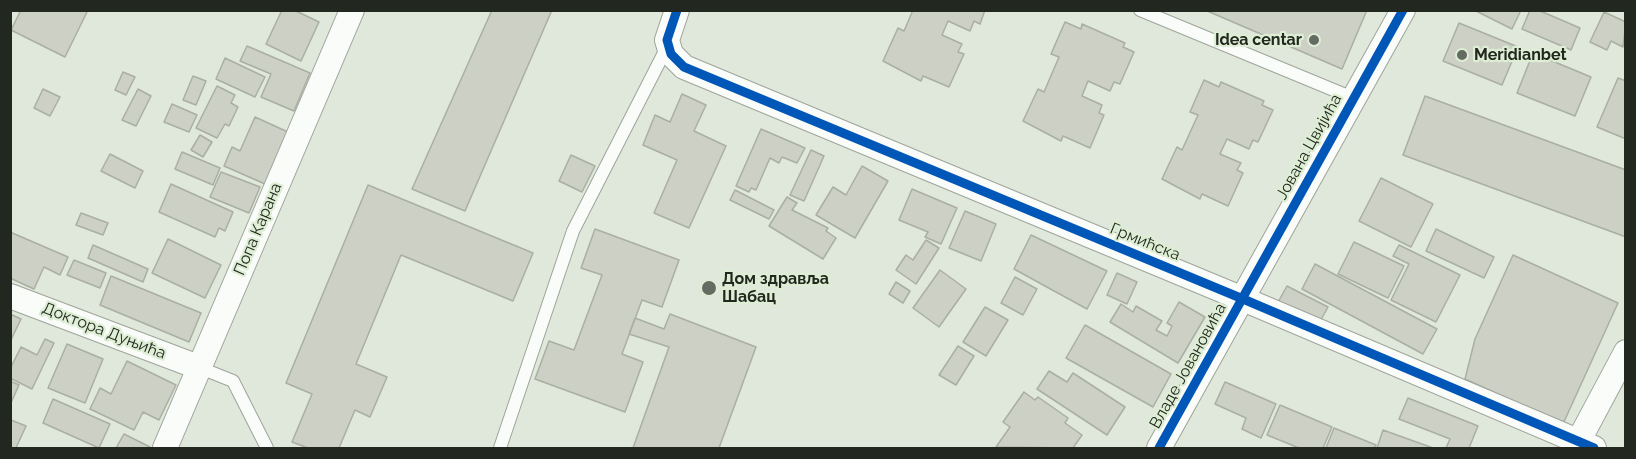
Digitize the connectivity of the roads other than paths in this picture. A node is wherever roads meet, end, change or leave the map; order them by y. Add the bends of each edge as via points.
1 (352, 10) edge
2 (677, 10) edge
3 (1140, 10) edge
4 (1403, 10) edge
5 (668, 46) junction
6 (1353, 98) junction
7 (10, 296) edge
8 (1243, 299) junction
9 (1626, 352) edge
10 (198, 367) junction
11 (1586, 445) edge
12 (165, 448) edge
13 (267, 448) edge
14 (500, 448) edge
15 (1159, 448) edge

1 - 10 street, Попа Карана
2 - 5 street via 667,34
3 - 6 lane
4 - 6 street, Јована Цвијића
5 - 8 street, Грмићска via 676,62 684,67
5 - 14 lane via 573,231
6 - 8 street, Јована Цвијића
7 - 10 street, Доктора Дуњића
8 - 11 street, Грмићска
8 - 15 street, Владе Јовановића
9 - 11 street
10 - 12 street, Попа Карана
10 - 13 lane via 233,381

